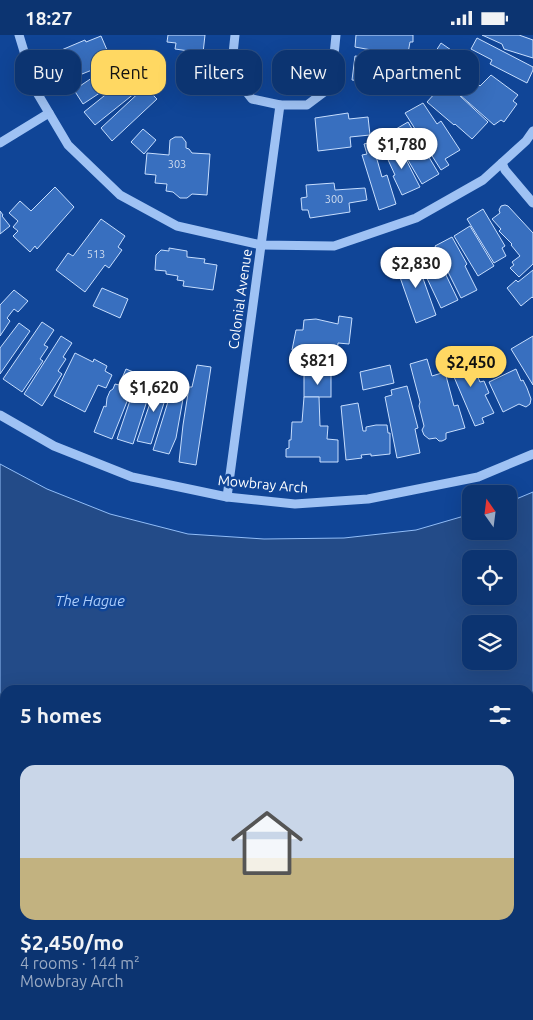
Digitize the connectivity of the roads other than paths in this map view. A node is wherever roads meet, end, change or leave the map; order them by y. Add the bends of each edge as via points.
1 (19, 35) edge
2 (235, 35) edge
3 (336, 35) edge
4 (280, 105) junction
5 (49, 113) junction
6 (533, 131) edge
7 (0, 143) edge
8 (502, 163) junction
9 (533, 203) edge
10 (261, 245) junction
11 (0, 415) edge
12 (533, 454) edge
13 (227, 497) junction

1 - 5 street via 36,91
2 - 4 street via 231,72 252,99
3 - 4 street via 327,90 307,105
4 - 10 street, Colonial Avenue
5 - 7 street
5 - 10 street via 68,145 120,195 177,225
6 - 8 street
8 - 9 street
8 - 10 street via 482,180 416,218 334,246
10 - 13 street, Colonial Avenue
11 - 13 street, Mowbray Arch via 54,446 132,477
12 - 13 street, Mowbray Arch via 478,477 368,499 295,504

